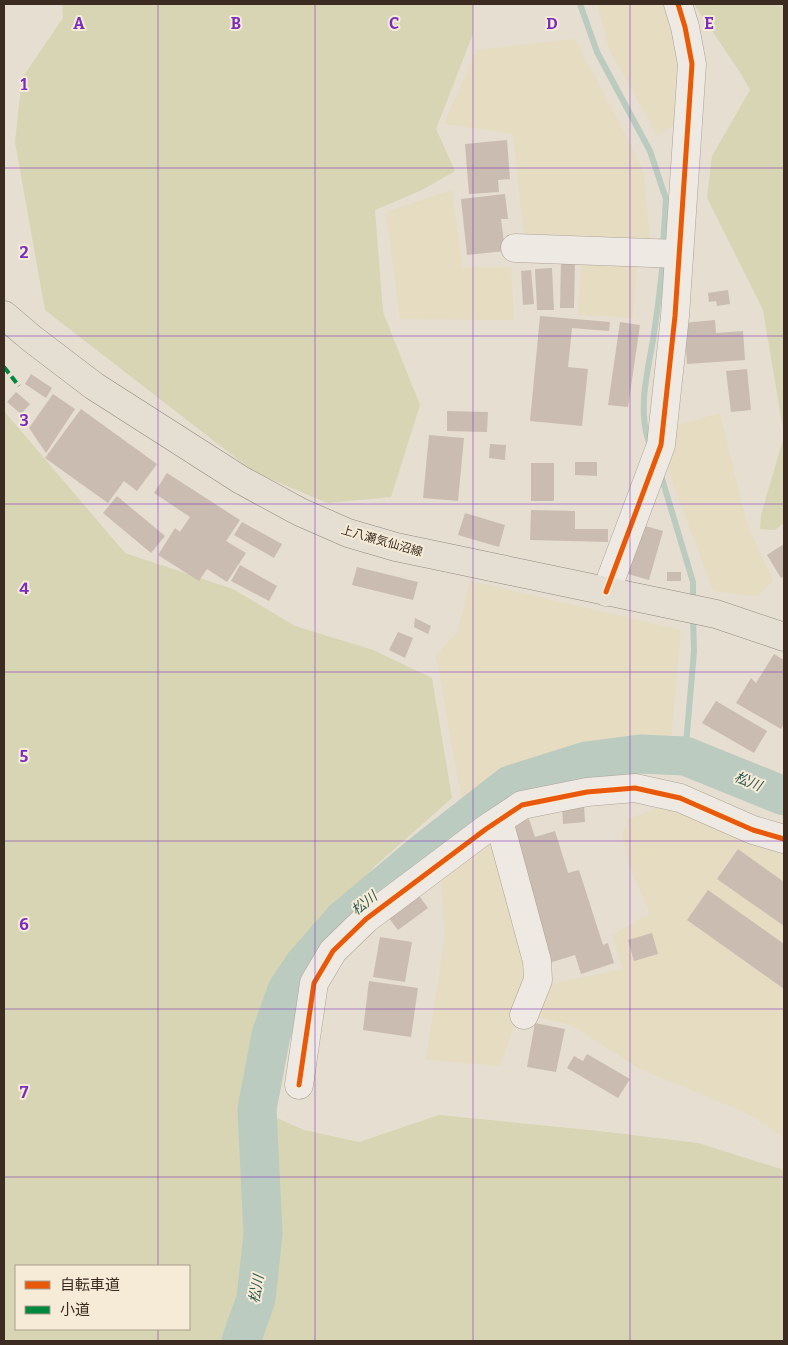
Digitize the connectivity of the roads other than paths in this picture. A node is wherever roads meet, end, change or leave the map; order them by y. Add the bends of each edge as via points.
1 (678, 4) edge
2 (515, 248) dead end
3 (678, 254) junction
4 (4, 315) edge
5 (606, 592) junction
6 (784, 637) edge
7 (499, 821) junction
8 (784, 839) edge
9 (524, 1015) dead end
10 (299, 1085) dead end

1 - 3 street via 692,64
2 - 3 street
3 - 5 street via 675,316 661,445
4 - 5 main road, 上八瀬気仙沼線 via 94,386 241,480 300,512 348,533 396,547
5 - 6 main road, 上八瀬気仙沼線 via 716,614
7 - 8 street via 522,806 587,792 635,788 680,798 753,830
7 - 9 street via 537,961 538,980
7 - 10 street via 366,919 333,950 314,983

